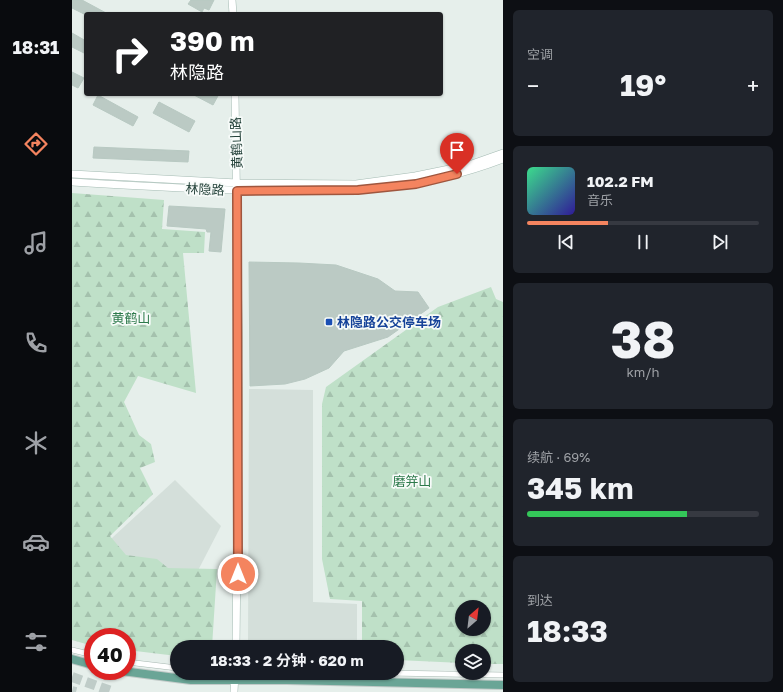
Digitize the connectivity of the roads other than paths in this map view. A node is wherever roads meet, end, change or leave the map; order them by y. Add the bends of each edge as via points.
1 (232, 0) edge
2 (232, 12) edge
3 (235, 96) edge
4 (503, 153) edge
5 (503, 159) edge
6 (72, 174) edge
7 (72, 182) edge
8 (237, 183) junction
9 (237, 191) junction
10 (236, 640) edge
11 (72, 650) edge
12 (84, 653) edge
13 (72, 659) edge
14 (84, 662) edge
15 (136, 663) edge
16 (170, 667) edge
17 (136, 673) edge
18 (404, 673) edge
19 (503, 675) edge
20 (170, 677) edge
21 (235, 680) edge
22 (354, 680) edge
23 (503, 685) edge
24 (234, 692) edge

1 - 2 street
3 - 8 street, 黄鹤山路
4 - 8 street, 林隐路 via 469,165 356,184
5 - 9 street, 林隐路 via 471,171 416,184 358,190
6 - 8 street, 林隐路
7 - 9 street, 林隐路
8 - 9 street, 黄鹤山路
9 - 10 street, 黄鹤山路 via 239,374
11 - 12 street
13 - 14 main road
15 - 16 street
17 - 20 main road
18 - 19 street
21 - 24 street
22 - 23 main road

